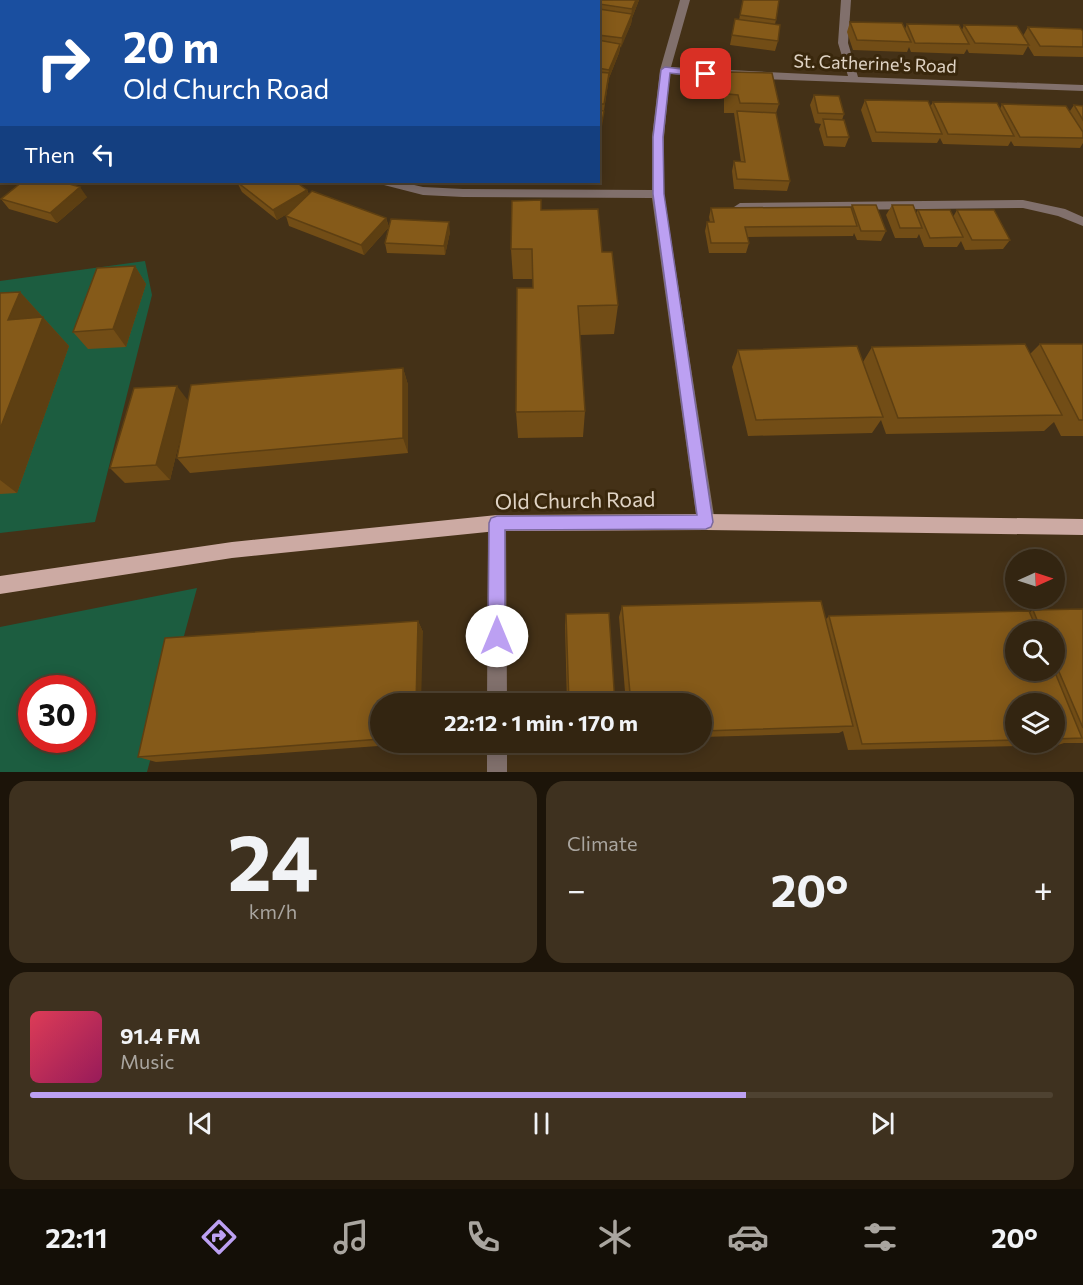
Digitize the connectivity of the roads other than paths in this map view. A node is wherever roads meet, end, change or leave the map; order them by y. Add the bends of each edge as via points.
1 (685, 0) edge
2 (846, 0) edge
3 (665, 70) junction
4 (854, 80) junction
5 (1083, 88) edge
6 (392, 183) edge
7 (658, 194) junction
8 (740, 207) edge
9 (1083, 222) edge
10 (706, 522) junction
11 (497, 523) junction
12 (1083, 527) edge
13 (0, 585) edge
14 (497, 693) edge
15 (497, 753) edge
16 (497, 772) edge

1 - 3 street
2 - 4 street via 843,43
3 - 4 street, St. Catherine's Road
3 - 7 street via 658,137
4 - 5 street, St. Catherine's Road
6 - 7 street via 463,193
7 - 10 street
8 - 9 street via 1023,204 1061,212
10 - 11 main road, Old Church Road
10 - 12 main road, Old Church Road
11 - 13 main road, Old Church Road via 232,550
11 - 14 street
15 - 16 street

